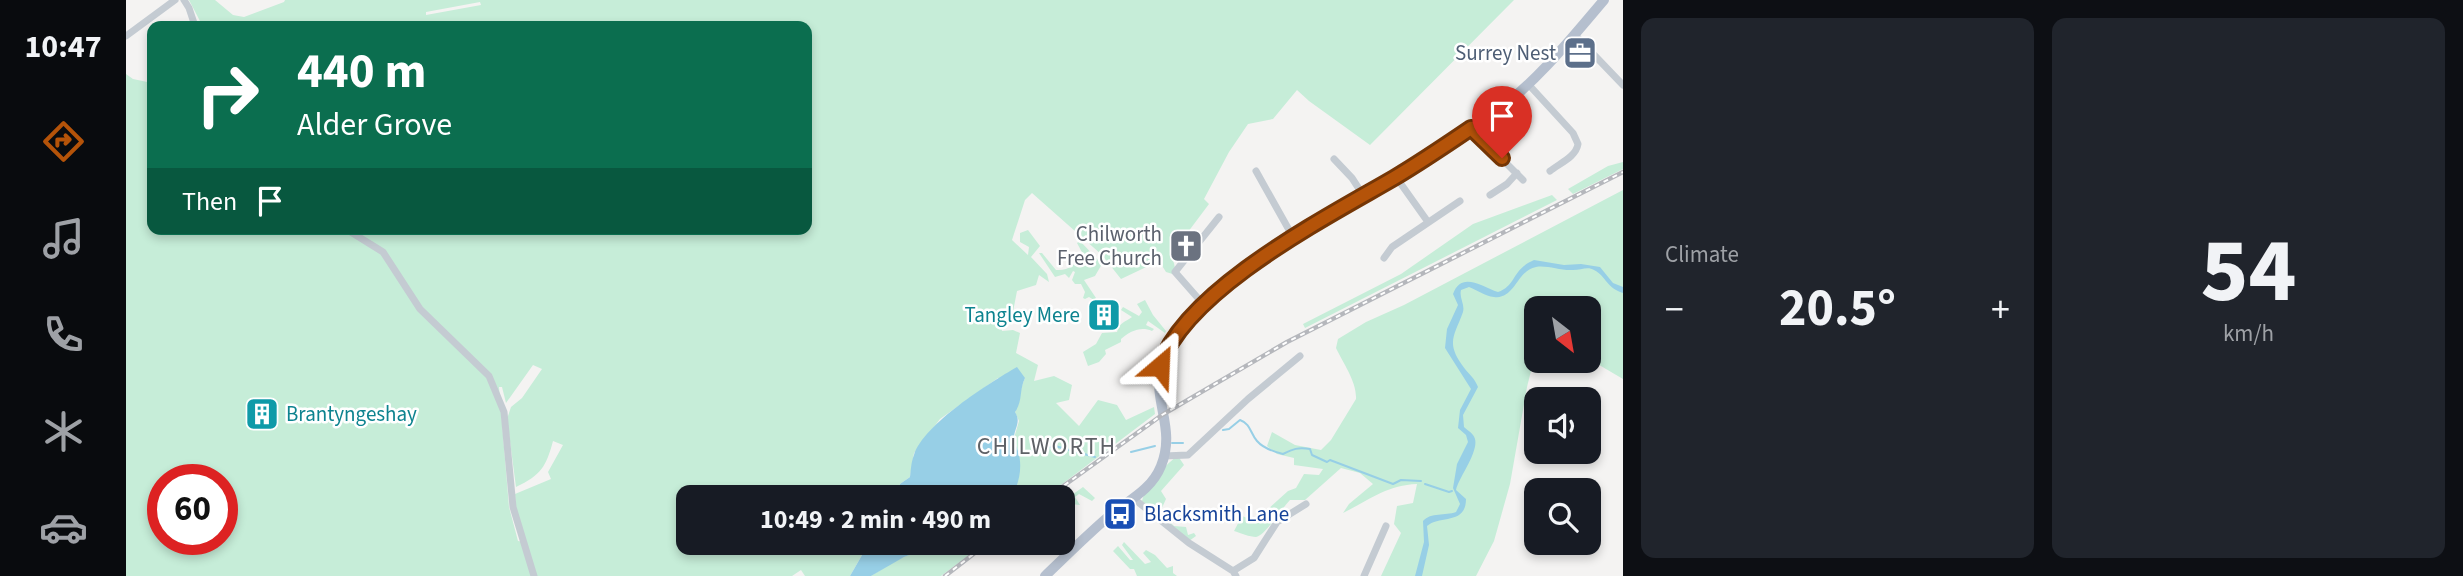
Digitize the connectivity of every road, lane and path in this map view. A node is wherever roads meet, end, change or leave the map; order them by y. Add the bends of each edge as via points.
1 (175, 0) edge
2 (184, 0) edge
3 (1604, 0) edge
4 (193, 21) edge
5 (126, 36) edge
6 (1576, 36) junction
7 (1529, 85) junction
8 (1623, 85) edge
9 (1471, 128) junction
10 (1334, 159) dead end
11 (1550, 171) dead end
12 (1256, 172) dead end
13 (1517, 173) junction
14 (1396, 177) junction
15 (1523, 180) dead end
16 (1363, 195) junction
17 (1490, 195) dead end
18 (1460, 201) dead end
19 (1219, 217) dead end
20 (1428, 222) junction
21 (356, 235) edge
22 (1293, 237) junction
23 (1384, 258) dead end
24 (1204, 305) junction
25 (1300, 356) dead end
26 (1164, 456) junction
27 (1133, 498) junction
28 (1306, 504) dead end
29 (1385, 526) dead end
30 (1234, 574) edge
31 (534, 576) edge
32 (1045, 576) edge
33 (1364, 576) edge

1 - 5 street
2 - 4 street
3 - 6 main road
6 - 7 main road
6 - 8 street
7 - 9 main road
7 - 11 street via 1581,148
9 - 13 street
9 - 14 main road
10 - 16 street
12 - 22 street
13 - 15 street
13 - 17 street
14 - 16 main road
14 - 20 street
16 - 22 main road
18 - 20 street
19 - 24 street via 1175,272
20 - 23 street
21 - 31 street via 383,251 420,309 489,376 504,412 513,507
22 - 24 main road
24 - 26 main road via 1180,328 1163,357 1158,380
25 - 26 street via 1188,455
26 - 27 main road via 1153,481
27 - 30 street
27 - 32 main road
28 - 30 street via 1277,522 1254,558
29 - 33 street

